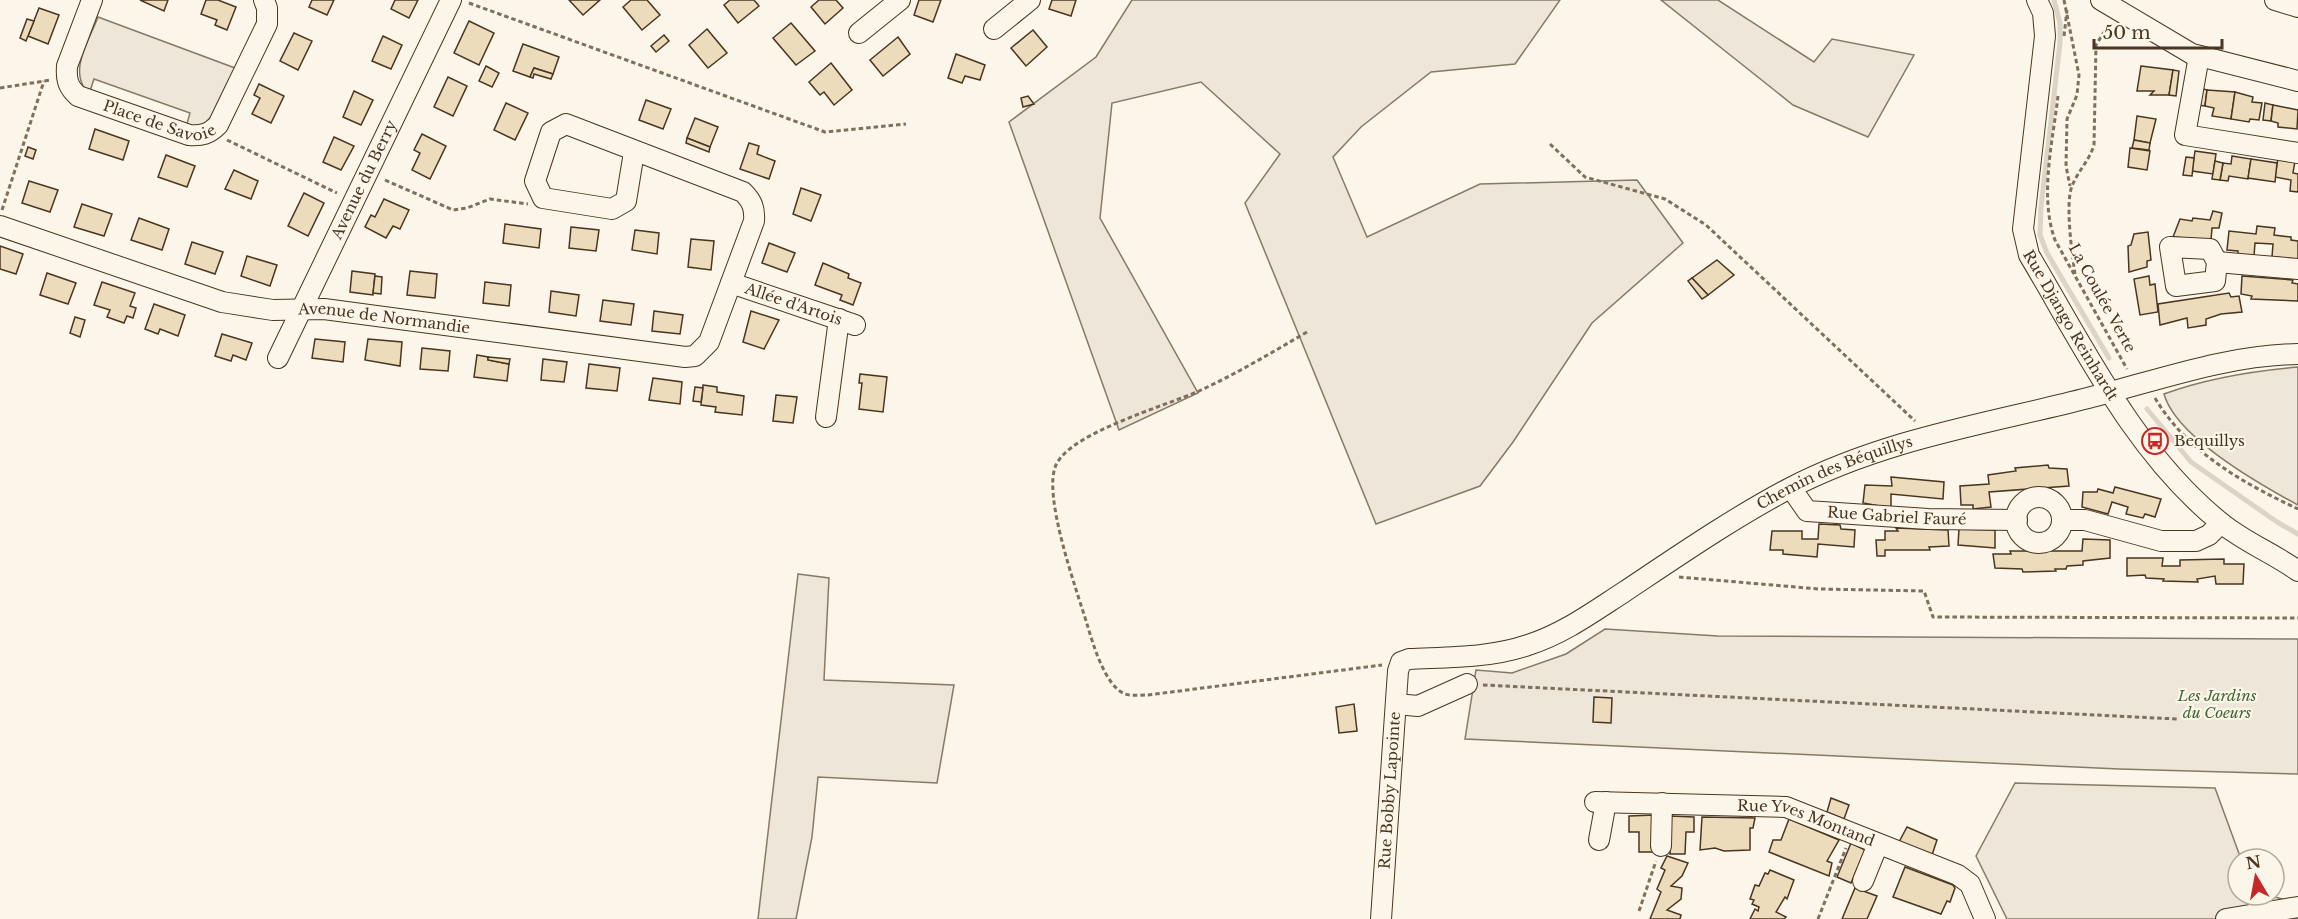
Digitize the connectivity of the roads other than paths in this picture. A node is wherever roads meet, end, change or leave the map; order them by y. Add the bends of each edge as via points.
1 (92, 0) edge
2 (450, 0) edge
3 (900, 0) edge
4 (1030, 0) edge
5 (2037, 0) edge
6 (2101, 0) edge
7 (266, 4) edge
8 (994, 29) dead end
9 (859, 33) dead end
10 (2199, 56) junction
11 (2298, 81) edge
12 (634, 152) junction
13 (2297, 153) edge
14 (0, 226) edge
15 (2217, 262) dead end
16 (2298, 269) edge
17 (731, 283) junction
18 (301, 309) junction
19 (2298, 354) edge
20 (278, 358) dead end
21 (2111, 392) junction
22 (826, 417) dead end
23 (1791, 488) junction
24 (2017, 520) junction
25 (2062, 520) junction
26 (2221, 523) junction
27 (2298, 571) edge
28 (1401, 662) joint
29 (1467, 684) road end
30 (1396, 704) junction
31 (1662, 803) junction
32 (1599, 840) dead end
33 (1878, 844) junction
34 (1661, 846) road end
35 (1863, 880) dead end
36 (2298, 907) edge
37 (1381, 919) edge
38 (1985, 919) edge
39 (2226, 919) edge

1 - 7 street, Place de Savoie via 67,66 69,89 78,96 201,136 218,125 267,24
2 - 18 street, Avenue du Berry
3 - 9 street
4 - 8 street
5 - 21 street, Rue Django Reinhardt via 2043,13 2045,36 2024,242
6 - 10 street
10 - 11 street
10 - 13 street via 2185,135
12 - 12 street via 566,124 551,132 535,181 543,198 612,209 626,201
12 - 17 street, Avenue de Normandie via 743,192 751,200 754,221
14 - 18 street, Avenue de Normandie via 222,302 273,310
15 - 16 street
17 - 18 street, Avenue de Normandie via 704,350 685,357
17 - 22 street, Allée d'Artois via 847,322
18 - 20 street, Avenue du Berry
19 - 21 street, Chemin des Béquillys via 2242,360
21 - 23 street, Chemin des Béquillys via 1930,434 1836,466
21 - 26 street, Rue Django Reinhardt via 2150,451 2183,489
23 - 24 street, Rue Gabriel Fauré via 1807,511
23 - 28 street, Chemin des Béquillys via 1568,628 1528,645 1487,654
24 - 25 street via 2022,535 2036,542 2051,540
24 - 25 street via 2021,506 2039,497 2058,506
25 - 26 street via 2085,520 2162,541 2196,541 2209,536
26 - 27 street, Rue Django Reinhardt
28 - 30 street, Rue Bobby Lapointe
29 - 30 street via 1418,706
30 - 37 street, Rue Bobby Lapointe
31 - 32 street, Rue Yves Montand via 1600,802
31 - 33 street, Rue Yves Montand via 1786,807
31 - 34 street
33 - 35 street
33 - 38 street, Rue Yves Montand via 1958,875 1970,884
36 - 39 street

